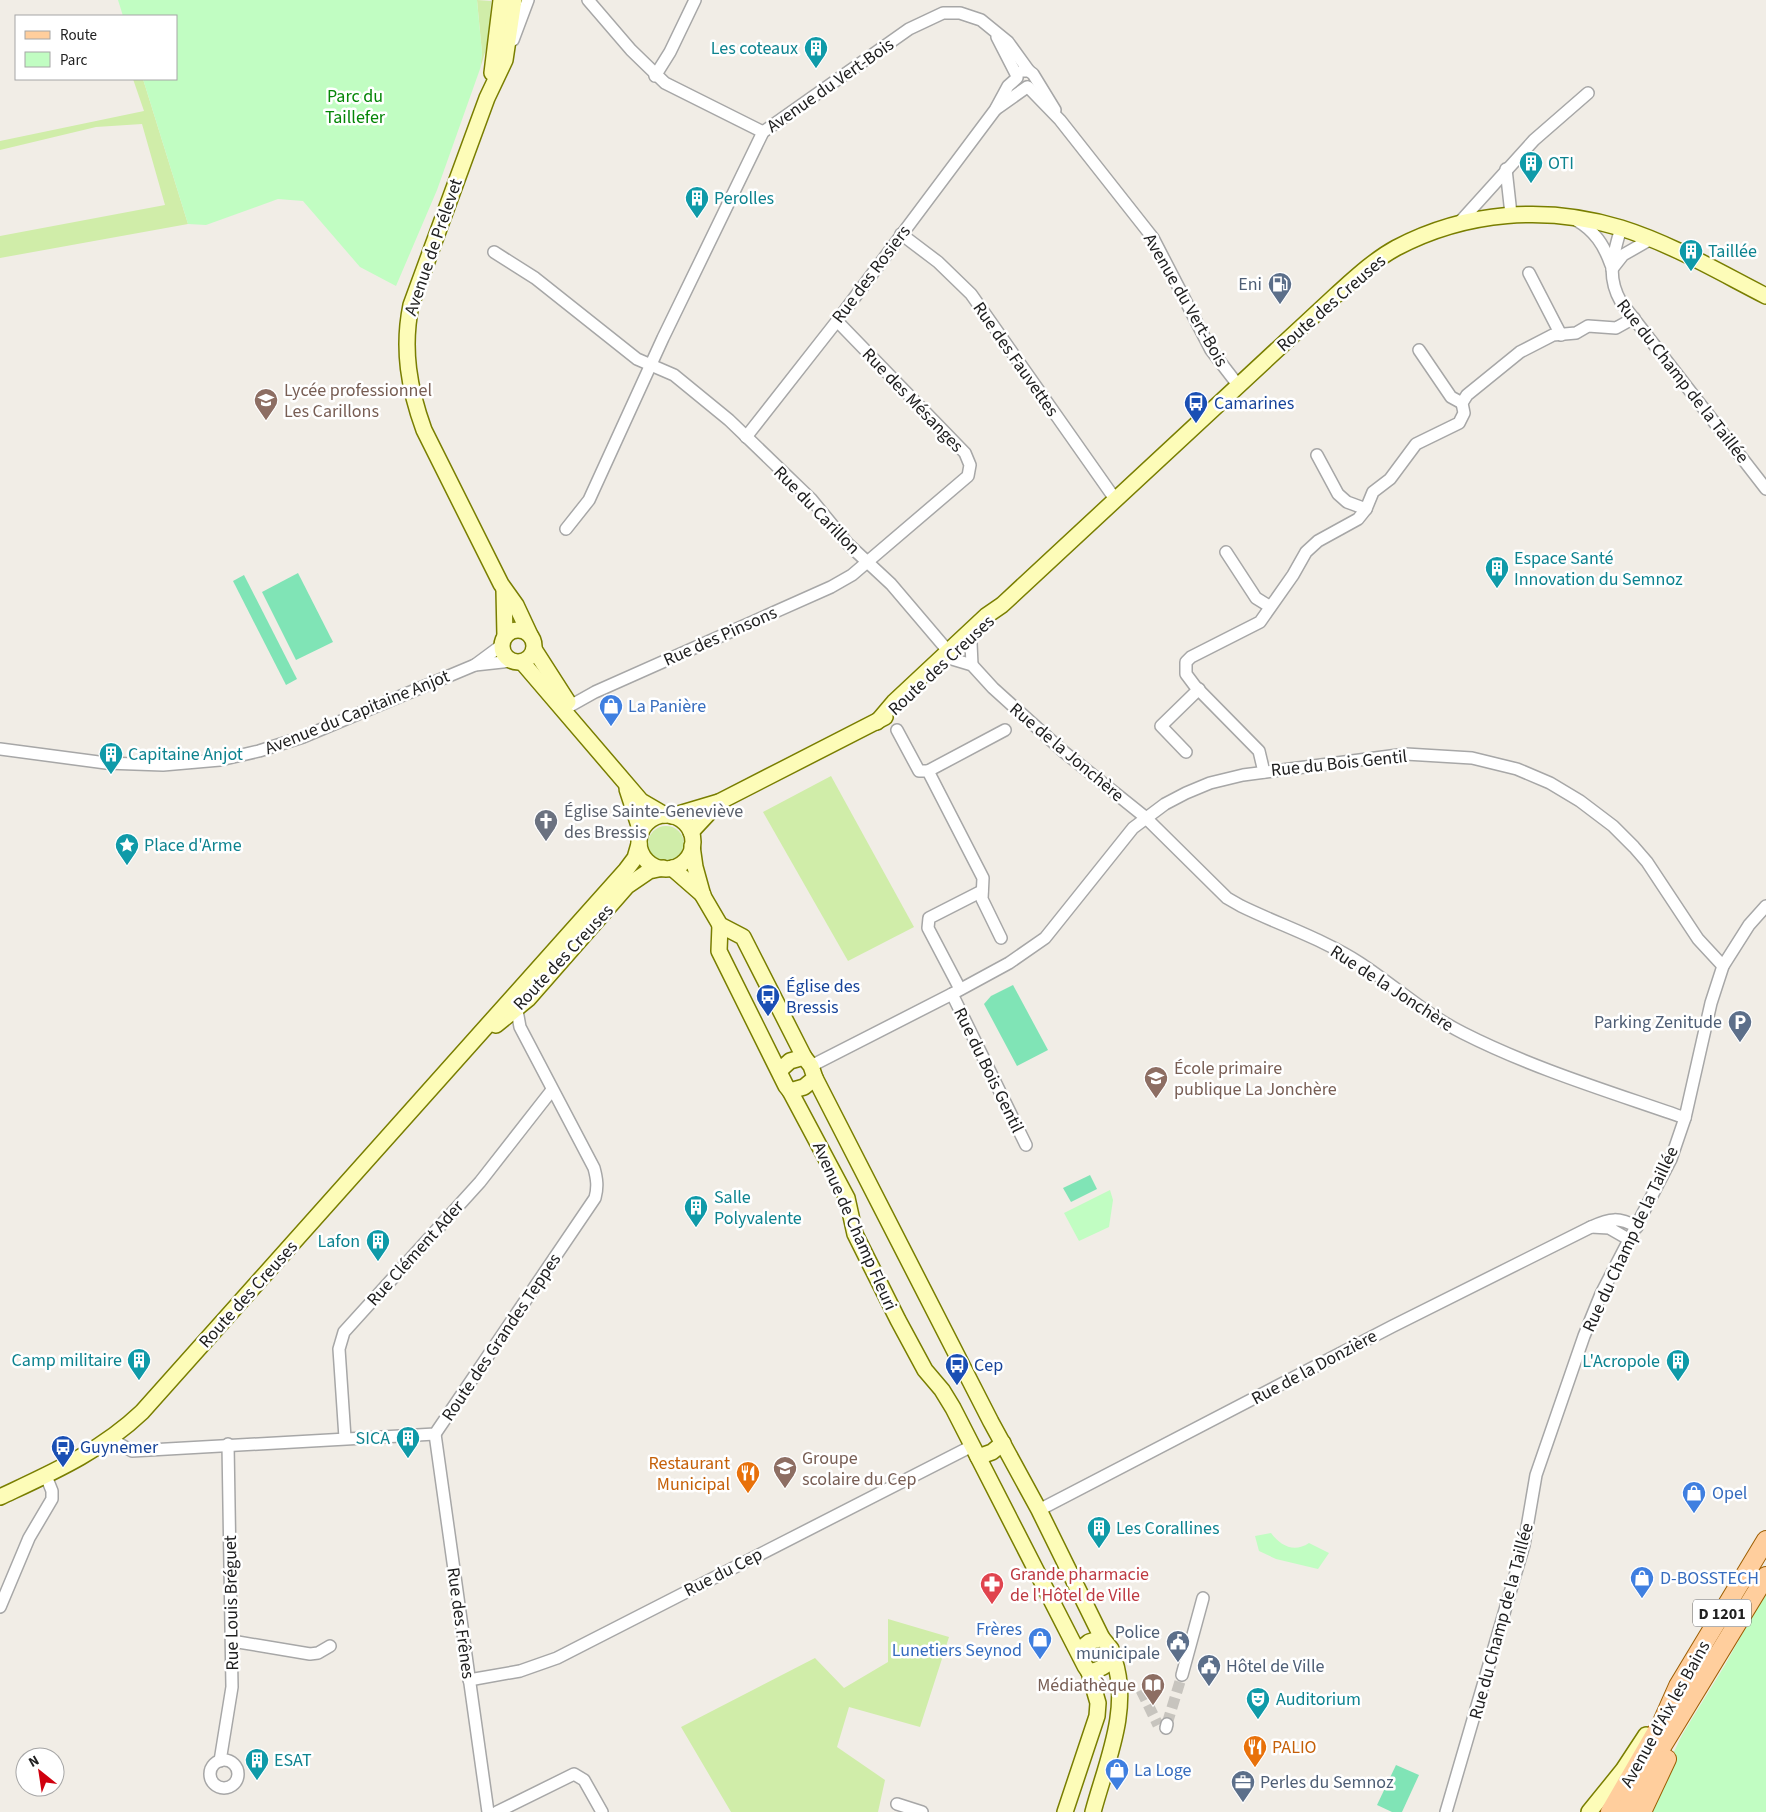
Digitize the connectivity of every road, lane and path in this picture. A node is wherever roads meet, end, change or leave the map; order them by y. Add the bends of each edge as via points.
1 (501, 0) edge
2 (514, 0) edge
3 (528, 0) edge
4 (588, 0) edge
5 (695, 0) edge
6 (994, 31) junction
7 (505, 60) junction
8 (655, 76) junction
9 (1017, 77) junction
10 (1030, 80) junction
11 (1588, 93) dead end
12 (486, 98) junction
13 (995, 110) junction
14 (763, 132) junction
15 (1506, 169) junction
16 (1511, 214) junction
17 (1566, 215) junction
18 (1459, 223) junction
19 (1621, 228) junction
20 (901, 234) junction
21 (1651, 239) junction
22 (494, 252) dead end
23 (1612, 269) junction
24 (1530, 274) dead end
25 (1766, 296) edge
26 (1634, 318) junction
27 (837, 321) junction
28 (1561, 335) junction
29 (1418, 350) dead end
30 (650, 365) junction
31 (1238, 385) junction
32 (1462, 403) junction
33 (746, 438) junction
34 (1317, 455) dead end
35 (1766, 489) edge
36 (1115, 499) junction
37 (1366, 509) junction
38 (566, 529) dead end
39 (1226, 552) dead end
40 (868, 562) junction
41 (504, 590) junction
42 (1002, 605) junction
43 (1269, 606) junction
44 (503, 640) junction
45 (532, 642) junction
46 (971, 642) junction
47 (950, 655) junction
48 (517, 662) junction
49 (475, 665) junction
50 (972, 665) junction
51 (1199, 689) junction
52 (570, 706) junction
53 (897, 730) dead end
54 (1005, 730) dead end
55 (594, 744) junction
56 (0, 749) edge
57 (1186, 752) dead end
58 (928, 771) junction
59 (1264, 772) junction
60 (624, 781) junction
61 (719, 802) junction
62 (669, 816) junction
63 (1145, 817) junction
64 (640, 838) junction
65 (692, 839) junction
66 (668, 868) junction
67 (982, 891) junction
68 (703, 896) junction
69 (1766, 906) edge
70 (720, 925) junction
71 (1001, 938) dead end
72 (1723, 966) junction
73 (531, 975) junction
74 (956, 992) junction
75 (515, 1010) junction
76 (464, 1052) junction
77 (810, 1067) junction
78 (780, 1070) junction
79 (552, 1090) junction
80 (790, 1091) junction
81 (1686, 1118) junction
82 (1026, 1145) dead end
83 (1637, 1226) junction
84 (1591, 1227) junction
85 (1630, 1240) junction
86 (991, 1422) junction
87 (435, 1434) junction
88 (345, 1438) junction
89 (111, 1439) junction
90 (1003, 1443) junction
91 (228, 1444) junction
92 (972, 1446) junction
93 (46, 1476) junction
94 (0, 1496) edge
95 (1039, 1510) junction
96 (1766, 1540) edge
97 (1766, 1576) edge
98 (1203, 1598) dead end
99 (0, 1607) edge
100 (1102, 1638) junction
101 (232, 1640) junction
102 (330, 1646) dead end
103 (1078, 1651) junction
104 (1114, 1659) junction
105 (1089, 1672) junction
106 (1708, 1673) junction
107 (1182, 1674) tunnel mouth
108 (469, 1680) junction
109 (1678, 1686) junction
110 (220, 1761) dead end
111 (897, 1804) dead end
112 (488, 1812) edge
113 (497, 1812) edge
114 (602, 1812) edge
115 (922, 1812) edge
116 (1065, 1812) edge
117 (1093, 1812) edge
118 (1446, 1812) edge
119 (1589, 1812) edge
120 (1610, 1812) edge
121 (1625, 1812) edge
122 (1642, 1812) edge

1 - 12 street, Avenue de Prélevet via 495,60
2 - 7 street, Avenue de Prélevet
3 - 7 street
4 - 8 street
5 - 8 street
6 - 9 street, Avenue du Vert-Bois
6 - 10 street, Avenue du Vert-Bois via 1008,42
6 - 14 street, Avenue du Vert-Bois via 981,20 960,13 933,16 909,29
7 - 12 street, Avenue de Prélevet
8 - 14 street via 673,89
9 - 10 street, Avenue du Vert-Bois via 1019,84
9 - 13 street, Rue des Rosiers
10 - 13 street, Rue des Rosiers
10 - 31 street, Avenue du Vert-Bois via 1042,87 1060,120 1153,238 1211,350
11 - 15 street
12 - 41 street, Avenue de Prélevet via 411,305 407,325 407,368 424,430
13 - 20 street, Rue des Rosiers
14 - 30 street, Avenue du Vert-Bois
15 - 16 street
15 - 18 street
16 - 17 street, Route des Creuses
16 - 18 street, Route des Creuses
17 - 19 street, Route des Creuses
17 - 23 street, Rue du Champ de la Taillée via 1588,226 1597,236
18 - 31 street, Route des Creuses via 1395,249 1364,270
19 - 21 street, Route des Creuses
19 - 23 street, Rue du Champ de la Taillée
20 - 27 street, Rue des Rosiers
20 - 36 street, Rue des Fauvettes via 938,262 970,294
21 - 23 street via 1623,255
21 - 25 street, Route des Creuses
22 - 30 street, Rue du Carillon via 535,278 636,359
23 - 26 street, Rue du Champ de la Taillée via 1613,287
24 - 28 street
26 - 28 street via 1616,328 1588,326 1576,333
26 - 35 street, Rue du Champ de la Taillée
27 - 33 street, Rue des Rosiers
27 - 40 street, Rue des Mésanges via 965,453 970,465 968,476 962,483
28 - 32 street via 1553,335 1520,352 1471,391
29 - 32 street via 1451,397
30 - 33 street, Rue du Carillon via 674,376 729,420
30 - 38 street via 589,500
31 - 36 street, Route des Creuses
32 - 37 street via 1464,413 1459,423 1416,444 1390,479 1373,492
33 - 40 street, Rue du Carillon via 811,498 832,526
34 - 37 street via 1338,494 1347,502
36 - 42 street, Route des Creuses
37 - 43 street via 1358,519 1318,541 1306,552 1293,576
39 - 43 street via 1256,598
40 - 47 street, Rue du Carillon via 891,584
40 - 52 street, Rue des Pinsons via 831,586
41 - 44 street, Avenue de Prélevet
41 - 45 street, Avenue de Prélevet via 516,605
42 - 46 street, Route des Creuses via 993,621
42 - 47 street, Route des Creuses via 986,616
43 - 51 street via 1260,622 1186,662 1186,674
44 - 45 street via 517,630
44 - 48 street via 504,655
44 - 49 street, Avenue du Capitaine Anjot
45 - 48 street via 530,657
45 - 52 street, Avenue de Prélevet
46 - 47 street, Route des Creuses
46 - 50 street
47 - 50 street
47 - 61 street, Route des Creuses via 894,702 877,722
48 - 49 street, Avenue du Capitaine Anjot
48 - 55 street, Avenue de Prélevet
49 - 56 street, Avenue du Capitaine Anjot via 304,737 220,760 163,765 106,763
50 - 63 street, Rue de la Jonchère via 1064,752
51 - 57 street via 1161,726
51 - 59 street via 1259,751
52 - 55 street, Avenue de Prélevet
53 - 58 street via 919,770
54 - 58 street
55 - 60 street, Avenue de Prélevet
58 - 67 street via 983,878
59 - 63 street, Rue du Bois Gentil via 1210,783
59 - 72 street, Rue du Bois Gentil via 1406,754 1472,758 1528,773 1580,801 1618,831 1647,862 1698,939
60 - 62 street, Avenue de Prélevet via 641,801
60 - 64 street, Avenue de Prélevet
61 - 62 street, Route des Creuses
61 - 65 street, Route des Creuses
62 - 64 street via 653,818
62 - 65 street via 684,822
63 - 74 street, Rue du Bois Gentil via 1045,938 1009,963
63 - 81 street, Rue de la Jonchère via 1240,906 1339,950 1432,1017 1596,1089
64 - 66 street via 647,860
64 - 73 street, Route des Creuses via 635,858 626,870
65 - 66 street via 686,860
65 - 68 street
66 - 68 street
66 - 75 street, Route des Creuses via 649,871 627,886
67 - 71 street via 982,899
67 - 74 street via 929,918 928,928
68 - 70 street
69 - 72 street, Rue du Champ de la Taillée via 1749,925
70 - 77 street, Avenue de Champ Fleuri via 743,937
70 - 78 street, Avenue de Champ Fleuri via 719,951
72 - 81 street, Rue du Champ de la Taillée via 1711,1003
73 - 75 street via 516,997
73 - 76 street, Route des Creuses
74 - 77 street, Rue du Bois Gentil
74 - 82 street, Rue du Bois Gentil
75 - 76 street, Route des Creuses
75 - 79 street, Route des Grandes Teppes via 520,1027
76 - 89 street, Route des Creuses via 142,1412
77 - 78 street via 790,1062
77 - 80 street via 804,1087
77 - 86 street, Avenue de Champ Fleuri
78 - 80 street, Avenue de Champ Fleuri
79 - 87 street, Route des Grandes Teppes via 594,1168 598,1183 594,1198
79 - 88 street, Rue Clément Ader via 480,1182 344,1332 339,1349
80 - 92 street, Avenue de Champ Fleuri via 847,1198 855,1234 898,1320
81 - 83 street, Rue du Champ de la Taillée via 1671,1159
83 - 84 street, Rue de la Donzière via 1616,1218
83 - 85 street, Rue du Champ de la Taillée
84 - 85 street via 1609,1228
84 - 95 street, Rue de la Donzière
85 - 118 street, Rue du Champ de la Taillée via 1584,1336 1544,1448 1524,1545
86 - 90 street, Avenue de Champ Fleuri
86 - 92 street via 978,1427
87 - 88 street, Route des Grandes Teppes
87 - 108 street, Rue des Frênes
88 - 91 street, Route des Grandes Teppes
89 - 91 street, Route des Grandes Teppes via 132,1451
89 - 93 street, Route des Creuses
90 - 92 street via 992,1452
90 - 95 street, Avenue de Champ Fleuri
91 - 101 street, Rue Louis Bréguet
92 - 103 street, Avenue de Champ Fleuri
92 - 108 street, Rue du Cep via 557,1658 520,1671
93 - 94 street, Route des Creuses
93 - 99 street via 52,1499 29,1538
95 - 100 street, Avenue de Champ Fleuri
96 - 109 main road, Avenue d'Aix les Bains / D 1201
97 - 106 main road, Avenue d'Aix les Bains / D 1201
98 - 107 street
100 - 103 street via 1089,1642
100 - 104 street, Avenue de Champ Fleuri
101 - 102 street via 310,1654
101 - 110 street, Rue Louis Bréguet via 232,1692
103 - 105 street, Avenue de Champ Fleuri
104 - 105 street via 1103,1668
104 - 117 street, Avenue de Champ Fleuri via 1119,1673 1120,1712
105 - 116 street, Avenue de Champ Fleuri via 1098,1703 1097,1716
106 - 121 main road, Avenue d'Aix les Bains / D 1201
106 - 122 main road, D 1201
108 - 112 street, Rue des Frênes
109 - 119 street via 1623,1770
109 - 120 main road, Avenue d'Aix les Bains / D 1201 via 1662,1722
111 - 115 street
113 - 114 street via 574,1774 584,1780

